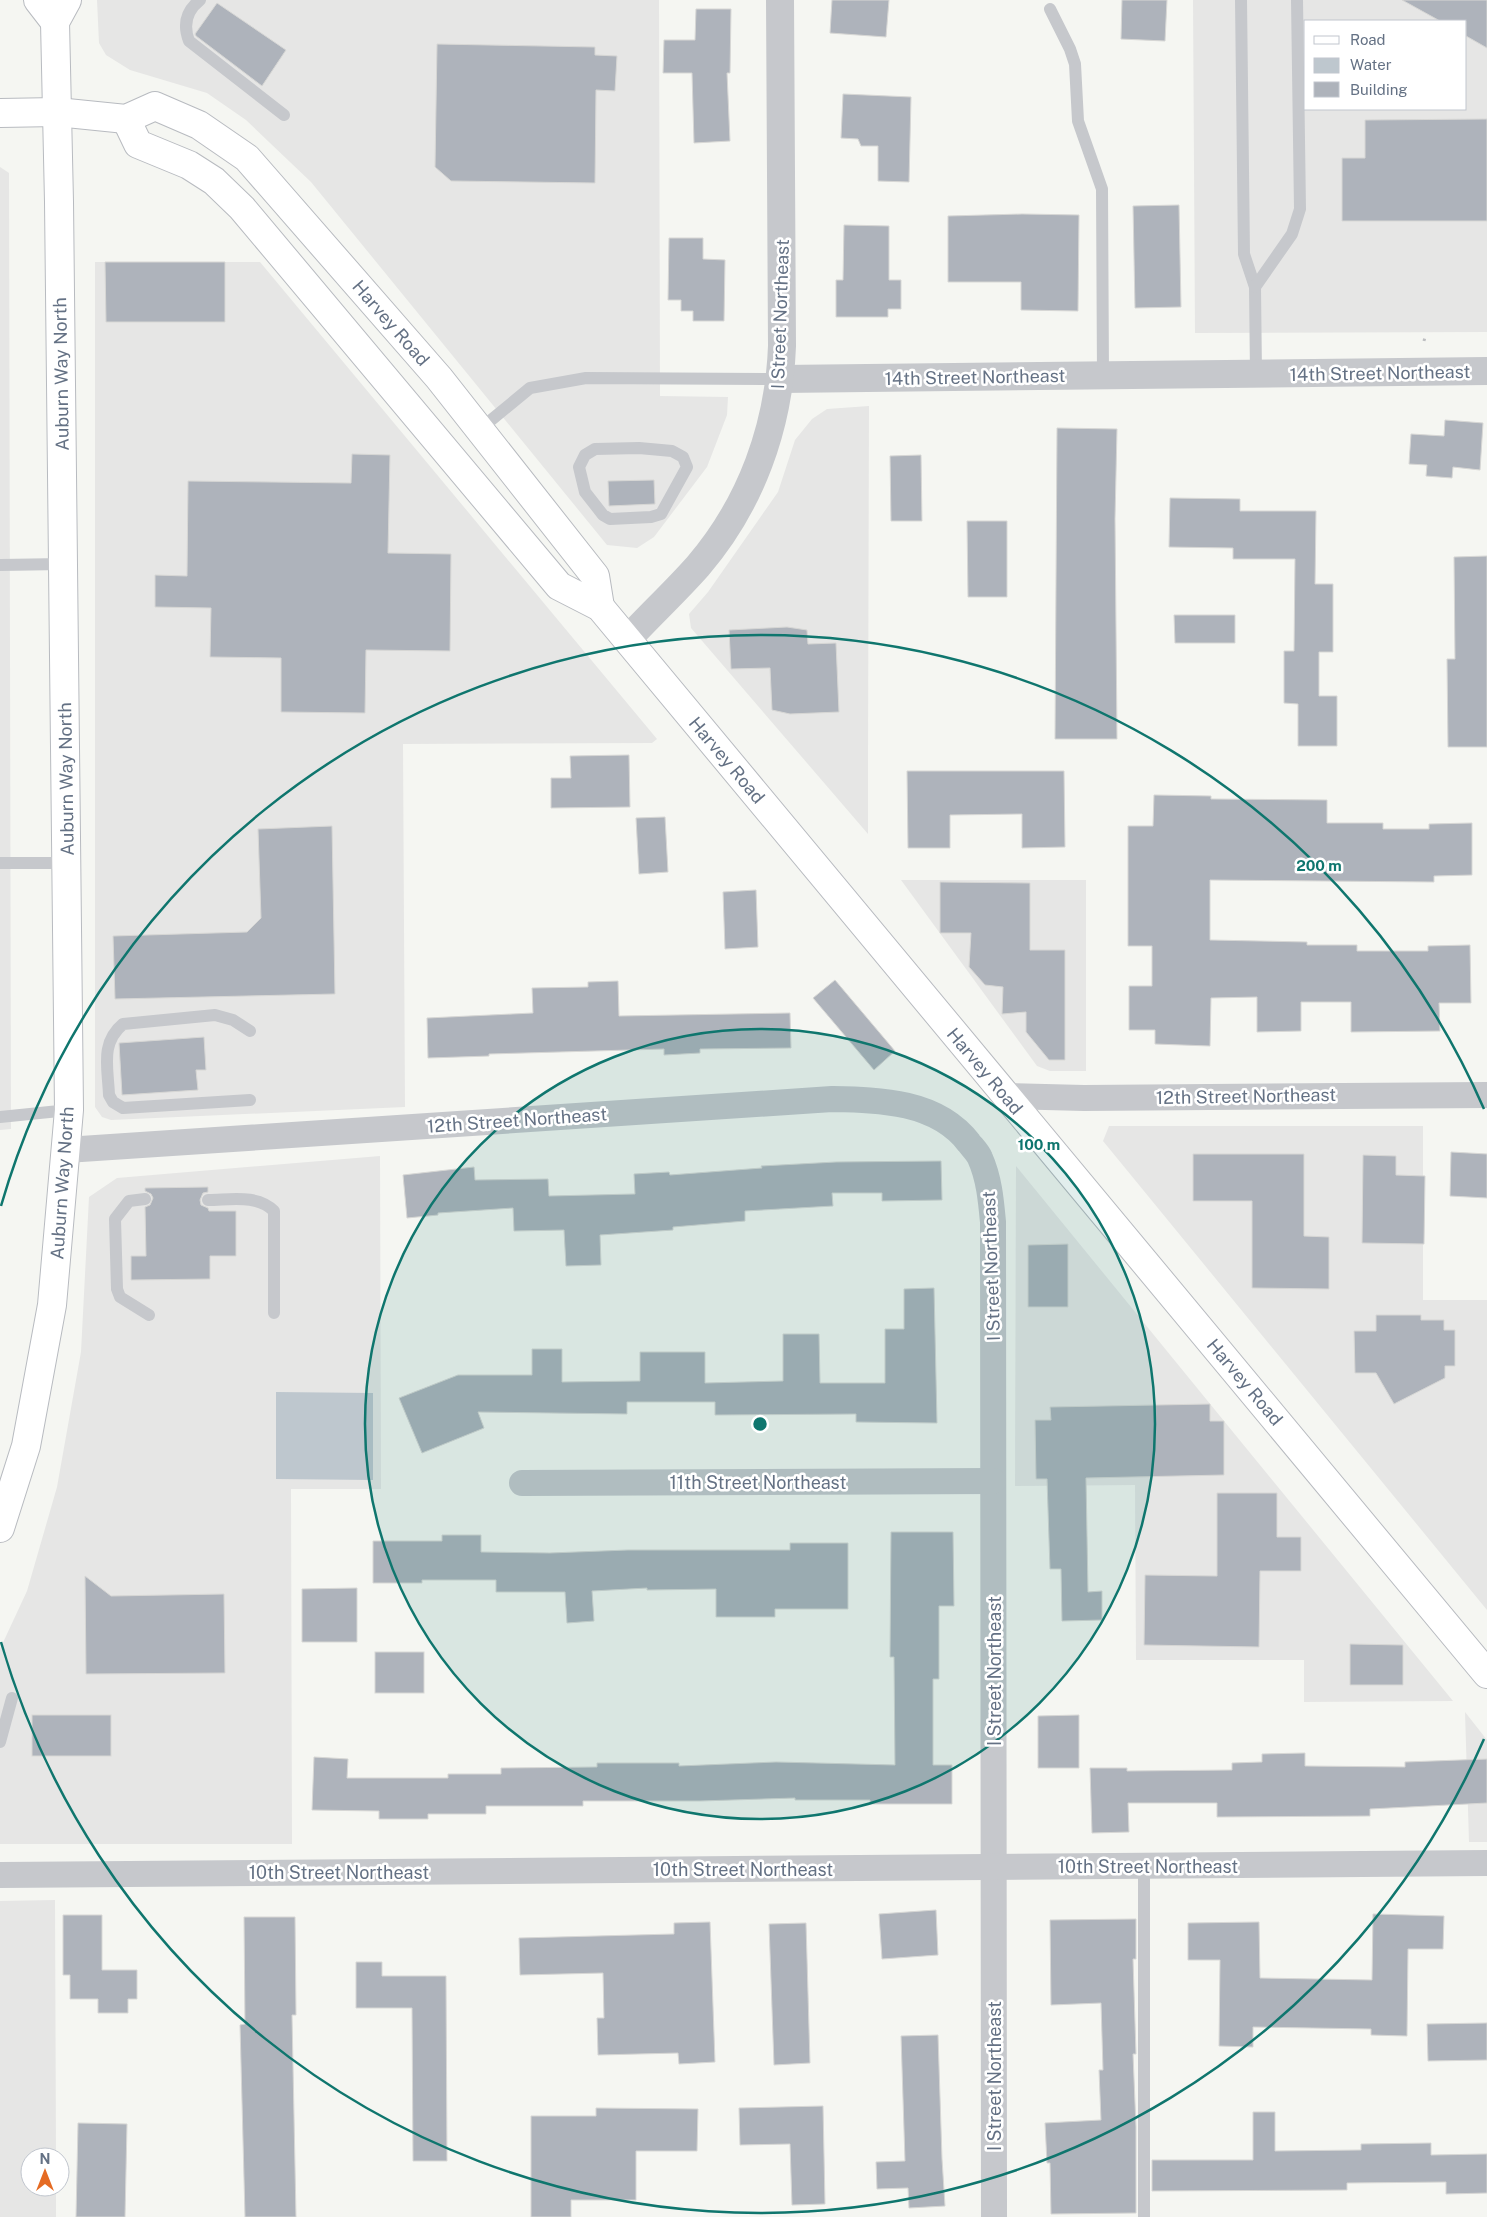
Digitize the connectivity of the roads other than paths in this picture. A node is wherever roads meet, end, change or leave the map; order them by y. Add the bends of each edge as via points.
1 (38, 0) edge
2 (200, 0) edge
3 (780, 0) edge
4 (1241, 0) edge
5 (1297, 0) edge
6 (1050, 9) dead end
7 (61, 11) edge
8 (57, 112) junction
9 (0, 113) edge
10 (284, 115) dead end
11 (126, 119) junction
12 (1255, 287) junction
13 (333, 315) junction
14 (1487, 371) edge
15 (1256, 374) junction
16 (1103, 375) junction
17 (439, 378) junction
18 (781, 379) junction
19 (479, 430) junction
20 (579, 466) joint
21 (63, 564) junction
22 (0, 565) edge
23 (600, 607) junction
24 (627, 640) junction
25 (0, 863) edge
26 (66, 863) junction
27 (250, 1031) dead end
28 (1487, 1095) edge
29 (1006, 1096) junction
30 (250, 1100) dead end
31 (69, 1110) junction
32 (0, 1117) edge
33 (961, 1133) joint
34 (66, 1150) junction
35 (145, 1199) dead end
36 (208, 1200) dead end
37 (274, 1313) dead end
38 (149, 1315) dead end
39 (993, 1481) junction
40 (522, 1483) dead end
41 (0, 1528) edge
42 (1487, 1674) edge
43 (12, 1698) dead end
44 (0, 1742) edge
45 (1487, 1863) edge
46 (1144, 1866) junction
47 (994, 1867) junction
48 (0, 1875) edge
49 (994, 2217) edge
50 (1144, 2217) edge

1 - 7 main road, Auburn Way North
2 - 10 lane via 189,10 185,23 189,41
3 - 18 street, I Street Northeast
4 - 12 lane via 1244,254
5 - 12 lane via 1300,209 1292,234
6 - 16 lane via 1075,64 1078,121 1102,189
7 - 8 main road, Auburn Way North
8 - 9 main road, Harvey Road
8 - 11 main road, Harvey Road
8 - 21 main road, Auburn Way North
11 - 13 main road, Harvey Road via 138,144 189,165 214,181 242,208
11 - 17 main road, Harvey Road via 155,106 199,125 247,158
12 - 15 lane
13 - 17 main road via 341,305 351,304 406,367
13 - 23 main road, Harvey Road via 559,586
14 - 15 street, 14th Street Northeast
15 - 16 street, 14th Street Northeast
16 - 18 street, 14th Street Northeast
17 - 19 main road, Harvey Road
18 - 19 lane, 14th Street Northeast via 586,378 530,388
18 - 24 street, I Street Northeast via 764,452 732,516 698,565
19 - 23 main road, Harvey Road via 595,576
20 - 20 lane via 585,492 610,519 651,518 661,514 687,467 683,457 672,451 639,448 594,449 585,455
21 - 22 lane
21 - 26 main road, Auburn Way North
23 - 24 main road, Harvey Road
24 - 29 main road, Harvey Road
25 - 26 lane
26 - 31 main road, Auburn Way North
27 - 30 lane via 233,1020 215,1015 123,1024 113,1032 107,1045 109,1095 123,1108
28 - 29 street, 12th Street Northeast
29 - 42 main road, Harvey Road
31 - 32 lane
31 - 34 main road, Auburn Way North
33 - 34 street, 12th Street Northeast via 936,1114 908,1106 876,1100 832,1100
33 - 39 street, I Street Northeast via 980,1157 989,1185 993,1222
34 - 41 main road, Auburn Way North via 52,1305 26,1446
35 - 38 lane via 128,1201 115,1219 117,1289 120,1297
36 - 37 lane via 254,1200 274,1212
39 - 40 street, 11th Street Northeast
39 - 47 street, I Street Northeast
43 - 44 lane
45 - 46 street, 10th Street Northeast
46 - 47 street, 10th Street Northeast
46 - 50 lane
47 - 48 street, 10th Street Northeast
47 - 49 street, I Street Northeast

